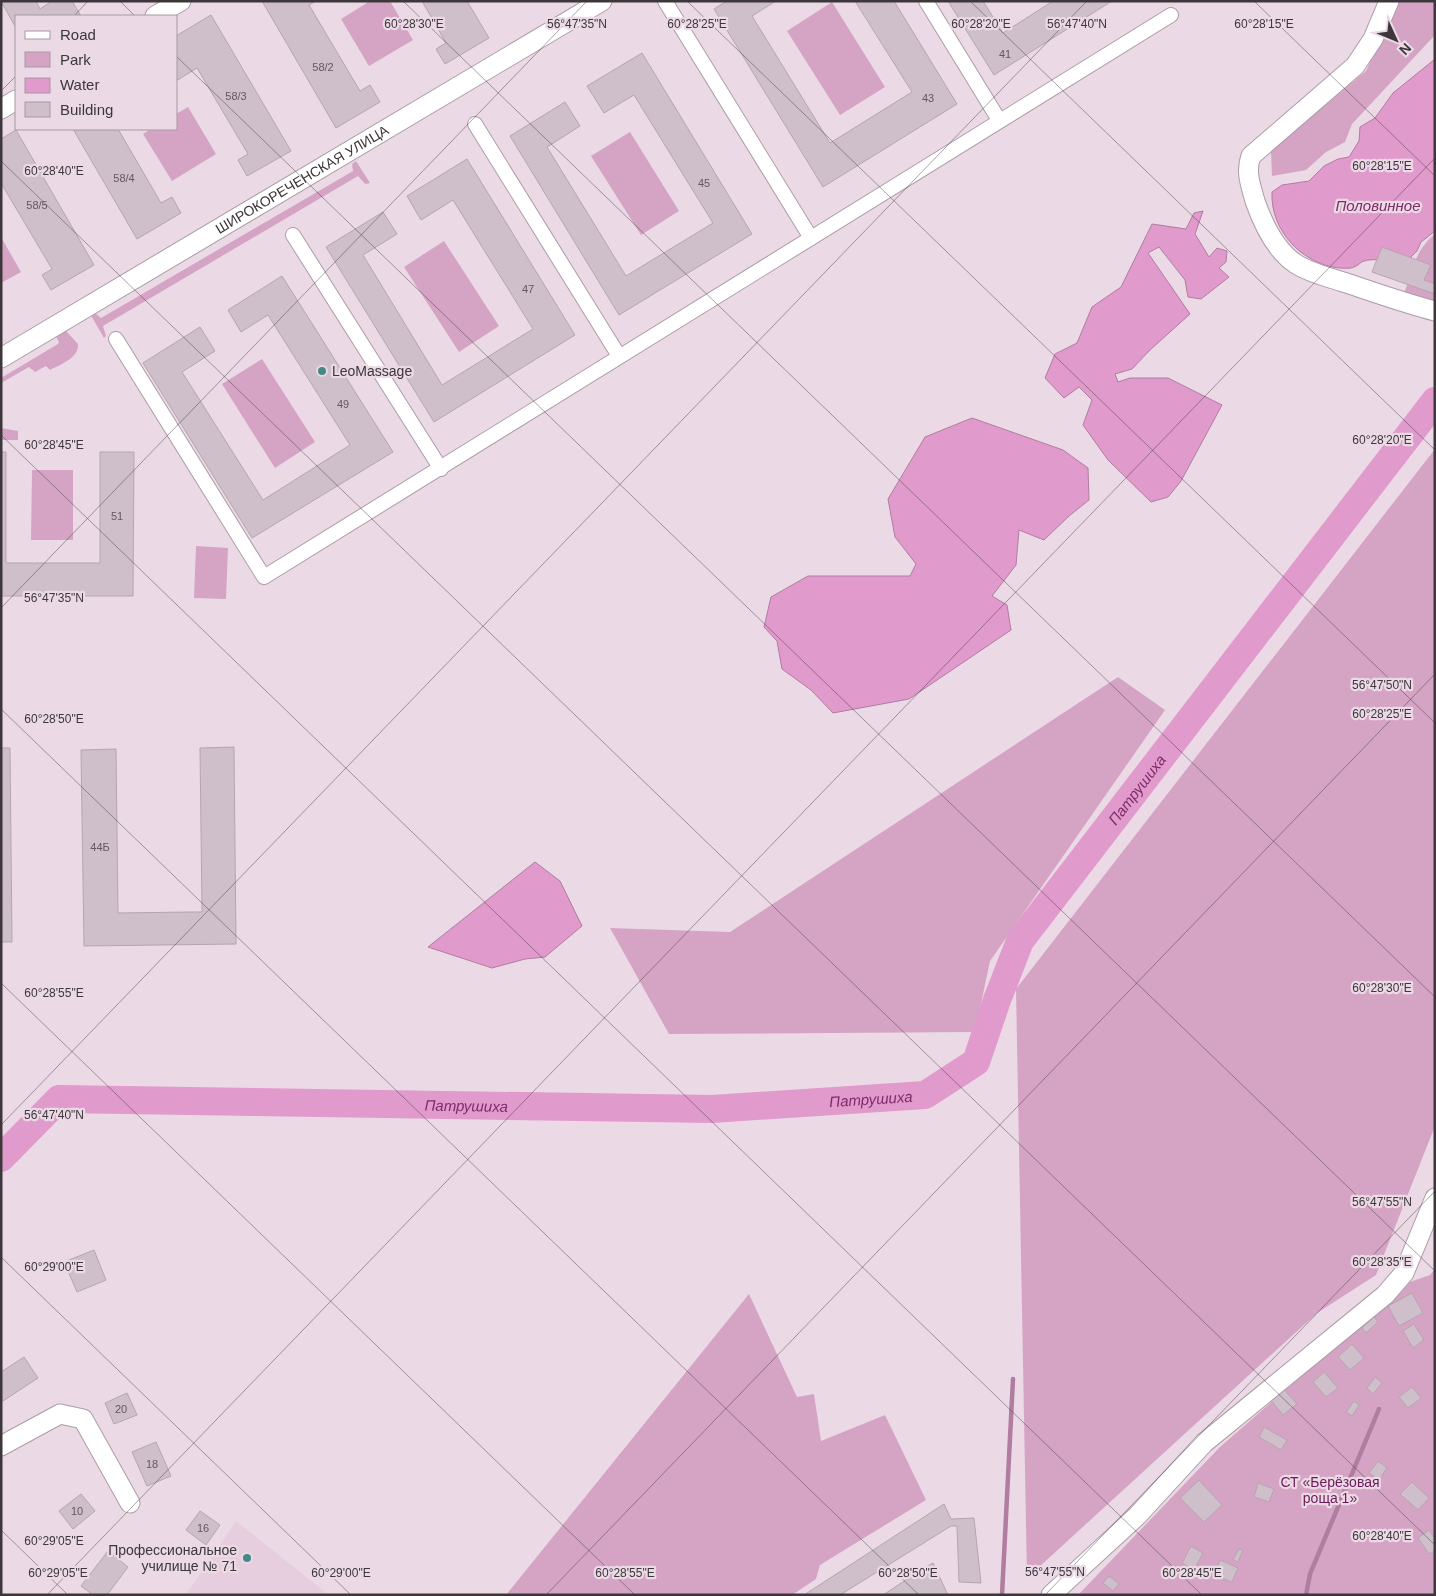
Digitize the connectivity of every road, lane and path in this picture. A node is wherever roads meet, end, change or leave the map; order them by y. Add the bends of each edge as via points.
1 (181, 1) edge
2 (602, 1) edge
3 (665, 1) edge
4 (926, 1) edge
5 (1389, 1) edge
6 (157, 15) edge
7 (1171, 15) dead end
8 (15, 101) edge
9 (1, 109) edge
10 (999, 120) junction
11 (475, 124) dead end
12 (293, 235) dead end
13 (811, 238) junction
14 (1435, 310) edge
15 (116, 340) dead end
16 (619, 356) junction
17 (1, 358) edge
18 (441, 468) junction
19 (1435, 1198) edge
20 (1, 1446) edge
21 (130, 1503) dead end
22 (1051, 1595) edge

1 - 6 street
2 - 17 street, ШИРОКОРЕЧЕНСКАЯ УЛИЦА
3 - 13 street
4 - 10 street
5 - 14 street via 1374,39 1355,66 1251,156 1248,169 1250,184 1261,218 1280,250 1297,264 1331,278
7 - 10 street
8 - 9 street
10 - 13 street
11 - 16 street
12 - 18 street
13 - 16 street
15 - 18 street via 264,577
16 - 18 street
19 - 22 street via 1404,1273 1385,1295 1204,1443 1138,1516
20 - 21 street via 60,1414 83,1419

